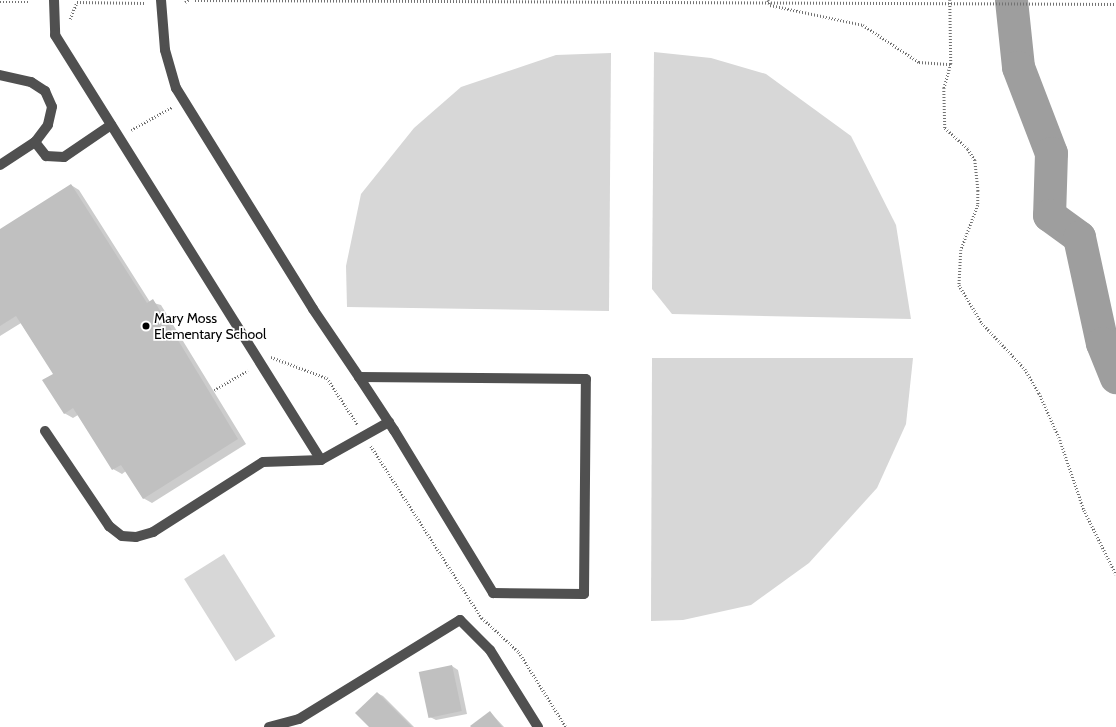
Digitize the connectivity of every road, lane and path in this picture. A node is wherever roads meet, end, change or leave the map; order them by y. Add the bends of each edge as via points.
1 (54, 0) edge
2 (161, 0) edge
3 (195, 0) edge
4 (950, 0) edge
5 (769, 1) edge
6 (0, 2) edge
7 (30, 2) dead end
8 (144, 3) dead end
9 (1116, 4) edge
10 (70, 25) dead end
11 (951, 64) junction
12 (0, 75) edge
13 (183, 100) junction
14 (127, 124) dead end
15 (111, 125) junction
16 (35, 142) junction
17 (0, 165) edge
18 (260, 363) junction
19 (359, 377) junction
20 (214, 390) dead end
21 (389, 422) junction
22 (45, 431) dead end
23 (364, 436) junction
24 (321, 460) junction
25 (1116, 574) edge
26 (270, 727) edge
27 (538, 727) edge
28 (566, 727) edge

1 - 15 lane via 55,35
2 - 13 lane via 165,50
3 - 5 path
4 - 11 path
5 - 9 path
5 - 11 path via 770,5 863,25 919,62
6 - 7 path
8 - 10 path via 77,2
11 - 25 path via 944,88 945,128 968,149 975,160 978,191 978,205 959,260 959,285 982,324 1025,369 1039,393 1059,437 1087,516
12 - 16 lane via 31,82 45,91 52,107 48,125
13 - 14 path via 131,130
13 - 19 lane
15 - 16 lane via 64,157 46,156
15 - 18 lane
16 - 17 lane
18 - 20 path
18 - 23 path via 274,355 327,378
18 - 24 lane
19 - 21 lane
19 - 21 lane via 586,379 584,594 493,593
21 - 23 lane
22 - 24 lane via 109,526 122,536 153,532 263,462
23 - 24 lane
23 - 28 path via 482,618 519,652
26 - 27 lane via 299,719 460,620 490,650

